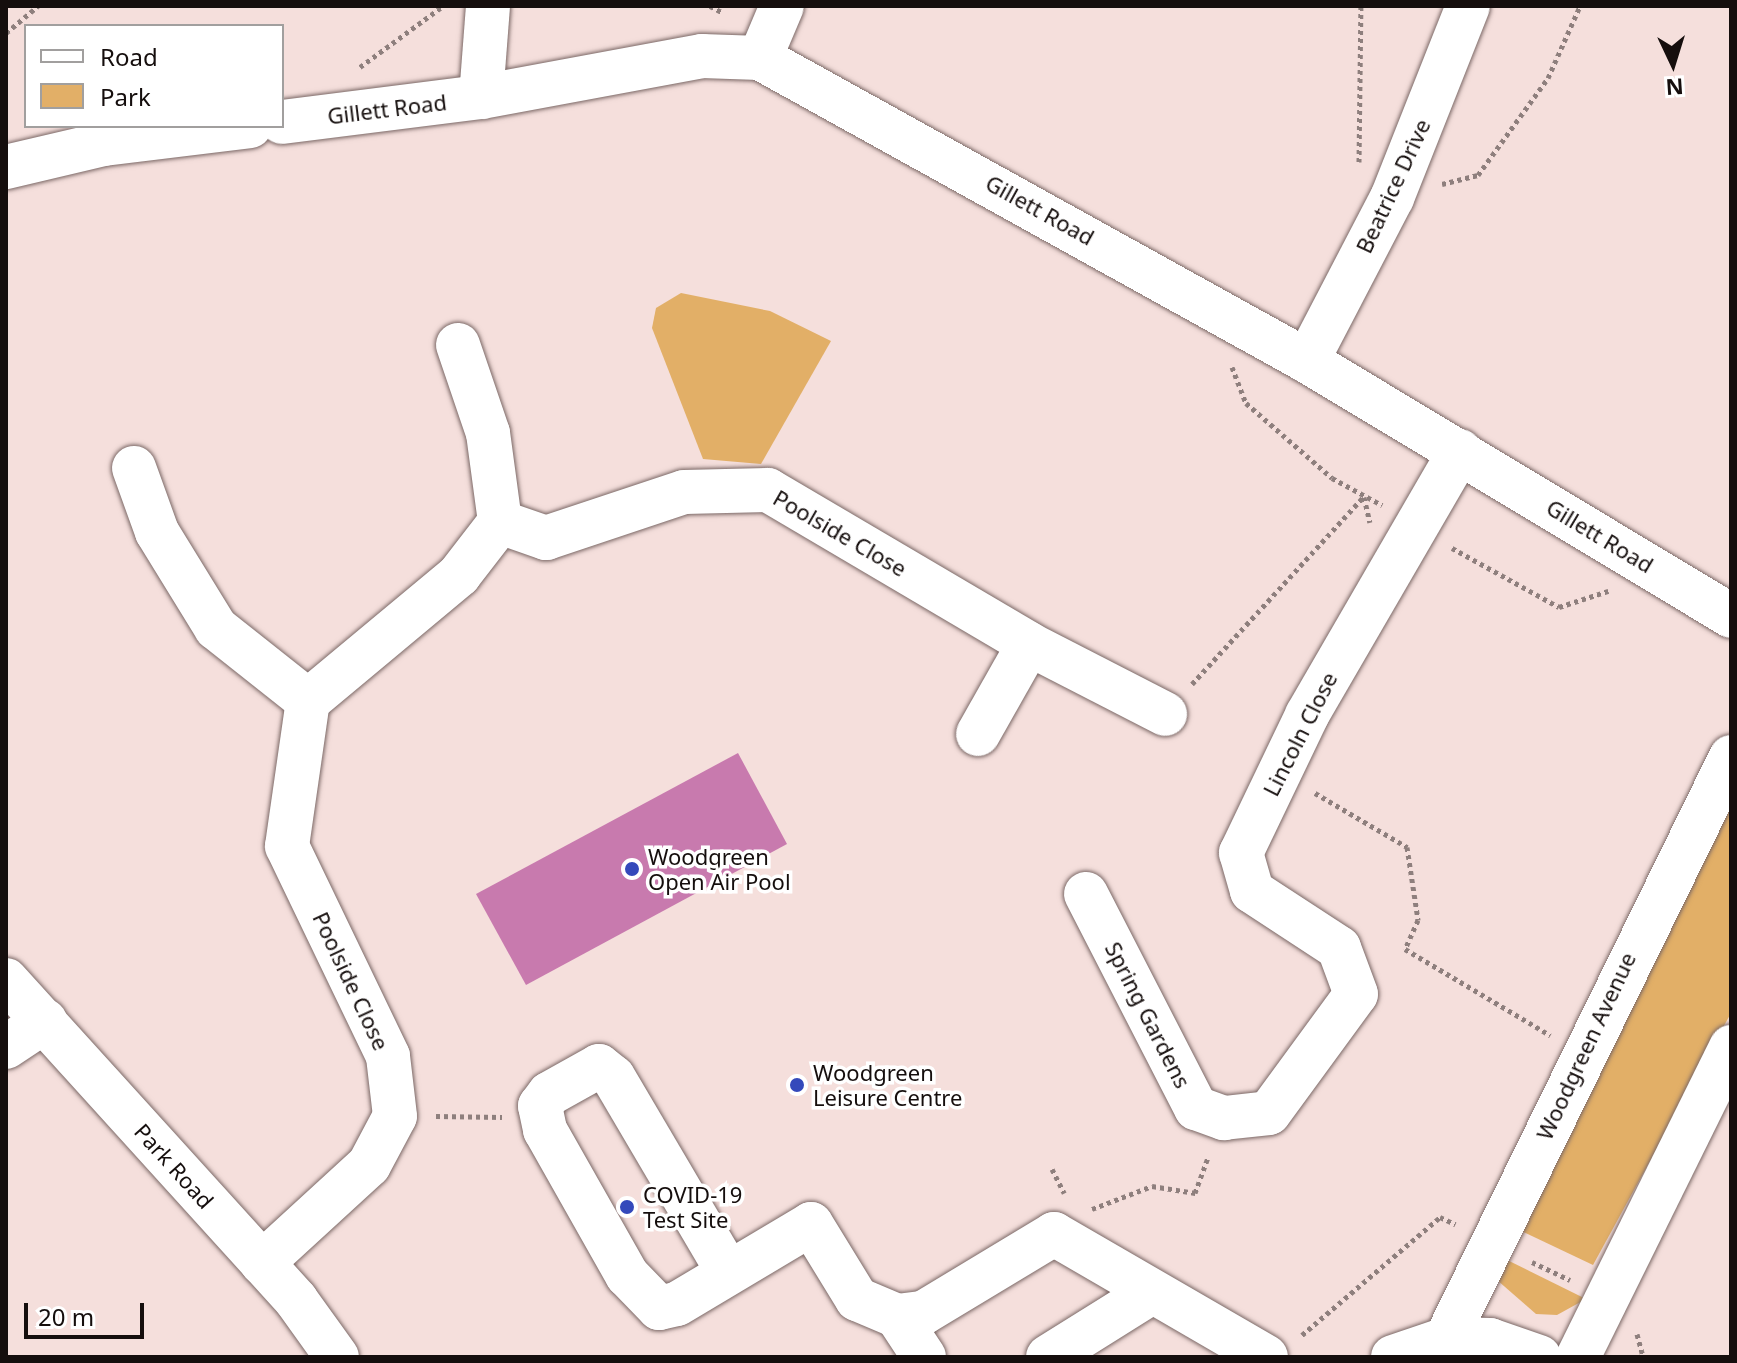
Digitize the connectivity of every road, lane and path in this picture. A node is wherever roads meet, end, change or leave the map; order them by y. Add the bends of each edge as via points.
1 (38, 6) edge
2 (443, 6) edge
3 (488, 6) edge
4 (782, 6) edge
5 (1361, 6) edge
6 (1468, 6) edge
7 (1580, 6) edge
8 (6, 33) edge
9 (760, 58) junction
10 (356, 70) dead end
11 (481, 97) junction
12 (284, 122) edge
13 (234, 128) edge
14 (6, 167) edge
15 (1392, 198) junction
16 (458, 345) dead end
17 (1229, 361) dead end
18 (1307, 361) junction
19 (1460, 451) junction
20 (134, 468) dead end
21 (1364, 496) junction
22 (500, 522) junction
23 (1416, 528) junction
24 (1649, 565) junction
25 (1731, 616) edge
26 (1029, 644) junction
27 (308, 701) junction
28 (1165, 714) joint
29 (978, 734) dead end
30 (1731, 757) edge
31 (1279, 773) junction
32 (1086, 894) dead end
33 (6, 980) edge
34 (45, 1021) junction
35 (6, 1047) edge
36 (1731, 1047) edge
37 (1582, 1054) junction
38 (395, 1116) junction
39 (539, 1117) junction
40 (1224, 1118) junction
41 (1087, 1214) dead end
42 (262, 1263) junction
43 (728, 1272) junction
44 (1149, 1294) junction
45 (897, 1316) junction
46 (1446, 1339) junction
47 (337, 1357) edge
48 (924, 1357) edge
49 (1048, 1357) edge
50 (1266, 1357) edge
51 (1393, 1357) edge
52 (1539, 1357) edge
53 (1578, 1357) edge

1 - 8 path
2 - 10 path
3 - 11 street
4 - 9 street
5 - 15 path via 1355,54 1359,184
6 - 15 street, Beatrice Drive
7 - 15 path via 1548,78 1478,175
9 - 11 street, Gillett Road via 702,56
9 - 18 street, Gillett Road
11 - 12 street, Gillett Road
13 - 14 street via 104,144
15 - 18 street, Beatrice Drive
16 - 22 street via 488,433
17 - 21 path via 1246,403
18 - 19 street, Gillett Road
19 - 23 street, Lincoln Close
19 - 24 street, Gillett Road
20 - 27 street via 157,532 216,628
21 - 23 path
21 - 28 path
22 - 26 street, Poolside Close via 546,538 684,492 768,490
22 - 27 street via 459,575
23 - 24 path via 1559,607 1622,587
23 - 31 street, Lincoln Close
24 - 25 street, Gillett Road
26 - 28 street, Poolside Close
26 - 29 street
27 - 38 street, Poolside Close via 287,846 388,1056
30 - 37 street, Woodgreen Avenue
31 - 37 path via 1407,847 1418,920 1405,949
31 - 40 street, Lincoln Close via 1241,853 1252,891 1339,948 1356,994 1269,1113
32 - 40 street, Spring Gardens via 1196,1108
33 - 34 street, Park Road
34 - 35 street
34 - 42 street, Park Road
36 - 53 street
37 - 46 street, Woodgreen Avenue
38 - 39 path
38 - 42 street via 369,1165
39 - 43 street via 644,1300 659,1308 677,1304
39 - 43 street via 549,1094 584,1071 599,1066 613,1077
40 - 41 path via 1195,1193 1152,1186
42 - 47 street, Park Road
43 - 45 street via 811,1224 857,1299
44 - 45 street via 1054,1234 923,1313
44 - 49 street
44 - 50 street
45 - 48 street
46 - 51 street
46 - 52 street via 1490,1340

